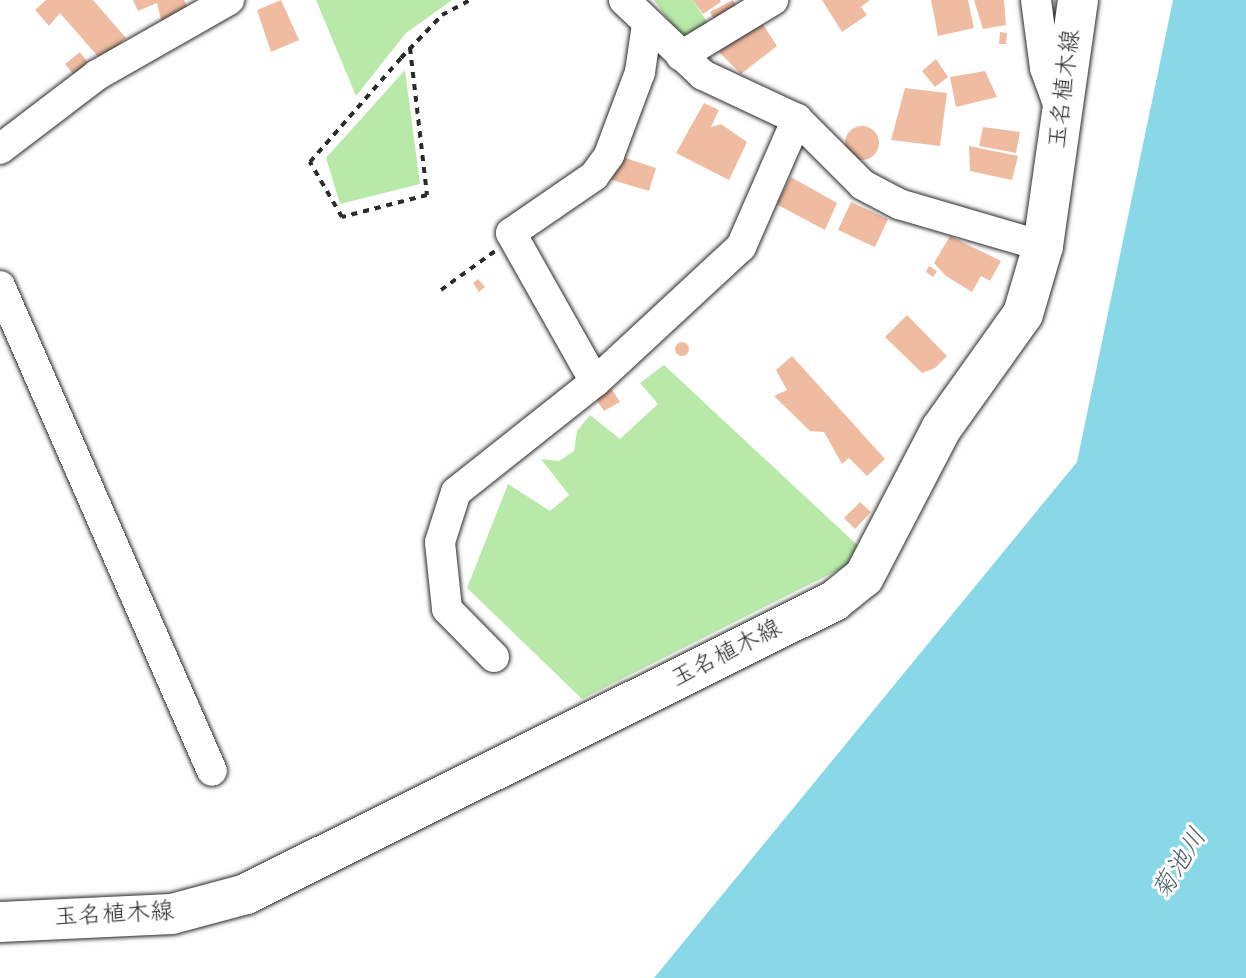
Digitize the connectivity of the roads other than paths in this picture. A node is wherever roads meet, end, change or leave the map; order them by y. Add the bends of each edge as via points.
1 (229, 0) edge
2 (624, 0) edge
3 (773, 0) edge
4 (1036, 0) edge
5 (1078, 0) edge
6 (647, 24) junction
7 (681, 56) junction
8 (1058, 103) junction
9 (797, 119) junction
10 (0, 149) edge
11 (1043, 246) junction
12 (0, 286) edge
13 (595, 382) junction
14 (494, 657) dead end
15 (212, 771) dead end
16 (0, 922) edge

1 - 10 street via 97,75
2 - 6 street
3 - 7 street
4 - 8 street via 1045,68
5 - 8 main road, 玉名植木線
6 - 7 street
6 - 13 street via 640,72 609,155 594,176 513,237
7 - 9 street via 703,75
8 - 11 main road, 玉名植木線
9 - 11 street via 863,185 899,204
9 - 13 street via 741,247
11 - 16 main road, 玉名植木線 via 1023,314 941,429 880,553 834,601 246,894 172,914
12 - 15 street
13 - 14 street via 456,492 440,542 447,609

